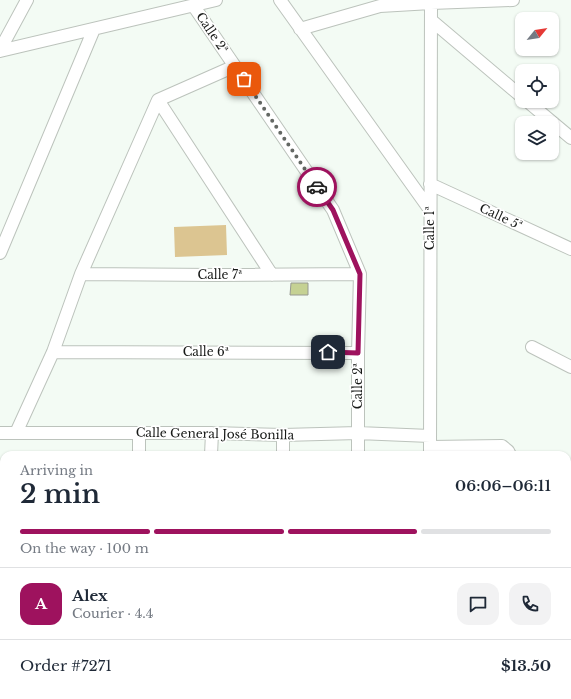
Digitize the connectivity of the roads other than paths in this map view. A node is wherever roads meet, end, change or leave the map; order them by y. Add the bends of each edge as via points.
1 (27, 0) edge
2 (216, 0) edge
3 (280, 0) edge
4 (514, 0) edge
5 (431, 2) edge
6 (193, 6) junction
7 (431, 20) junction
8 (94, 29) junction
9 (300, 29) junction
10 (0, 51) edge
11 (235, 66) junction
12 (515, 91) edge
13 (158, 100) junction
14 (535, 108) edge
15 (571, 138) edge
16 (430, 184) junction
17 (430, 210) junction
18 (571, 249) edge
19 (0, 253) edge
20 (81, 274) junction
21 (272, 274) junction
22 (360, 274) junction
23 (532, 347) dead end
24 (53, 352) junction
25 (358, 353) junction
26 (571, 367) edge
27 (0, 433) edge
28 (16, 433) junction
29 (139, 433) junction
30 (212, 433) junction
31 (358, 433) junction
32 (283, 436) junction
33 (430, 446) edge
34 (139, 451) edge
35 (211, 451) edge
36 (283, 451) edge
37 (358, 451) edge
38 (508, 451) edge

1 - 10 street
2 - 6 street
3 - 9 street
4 - 5 street
5 - 7 street, Calle 1ª
5 - 9 street via 380,6
6 - 8 street
6 - 11 street, Calle 2ª
7 - 12 street
7 - 16 street, Calle 1ª
8 - 10 street
8 - 19 street
9 - 17 street
11 - 13 street
11 - 22 street, Calle 2ª via 333,210
13 - 20 street
13 - 21 street
14 - 15 street
16 - 17 street, Calle 1ª
16 - 18 street, Calle 5ª
17 - 33 street, Calle 1ª
20 - 21 street, Calle 7ª
20 - 24 street
21 - 22 street, Calle 7ª
22 - 25 street, Calle 2ª
23 - 26 street
24 - 25 street, Calle 6ª
24 - 28 street
25 - 31 street, Calle 2ª
27 - 28 street, Calle General José Bonilla
28 - 29 street, Calle General José Bonilla
29 - 30 street, Calle General José Bonilla
29 - 34 street
30 - 32 street, Calle General José Bonilla
30 - 35 street
31 - 32 street, Calle General José Bonilla
31 - 33 street, Calle General José Bonilla
31 - 37 street, Calle 2ª
32 - 36 street
33 - 38 street, Calle General José Bonilla via 502,446

